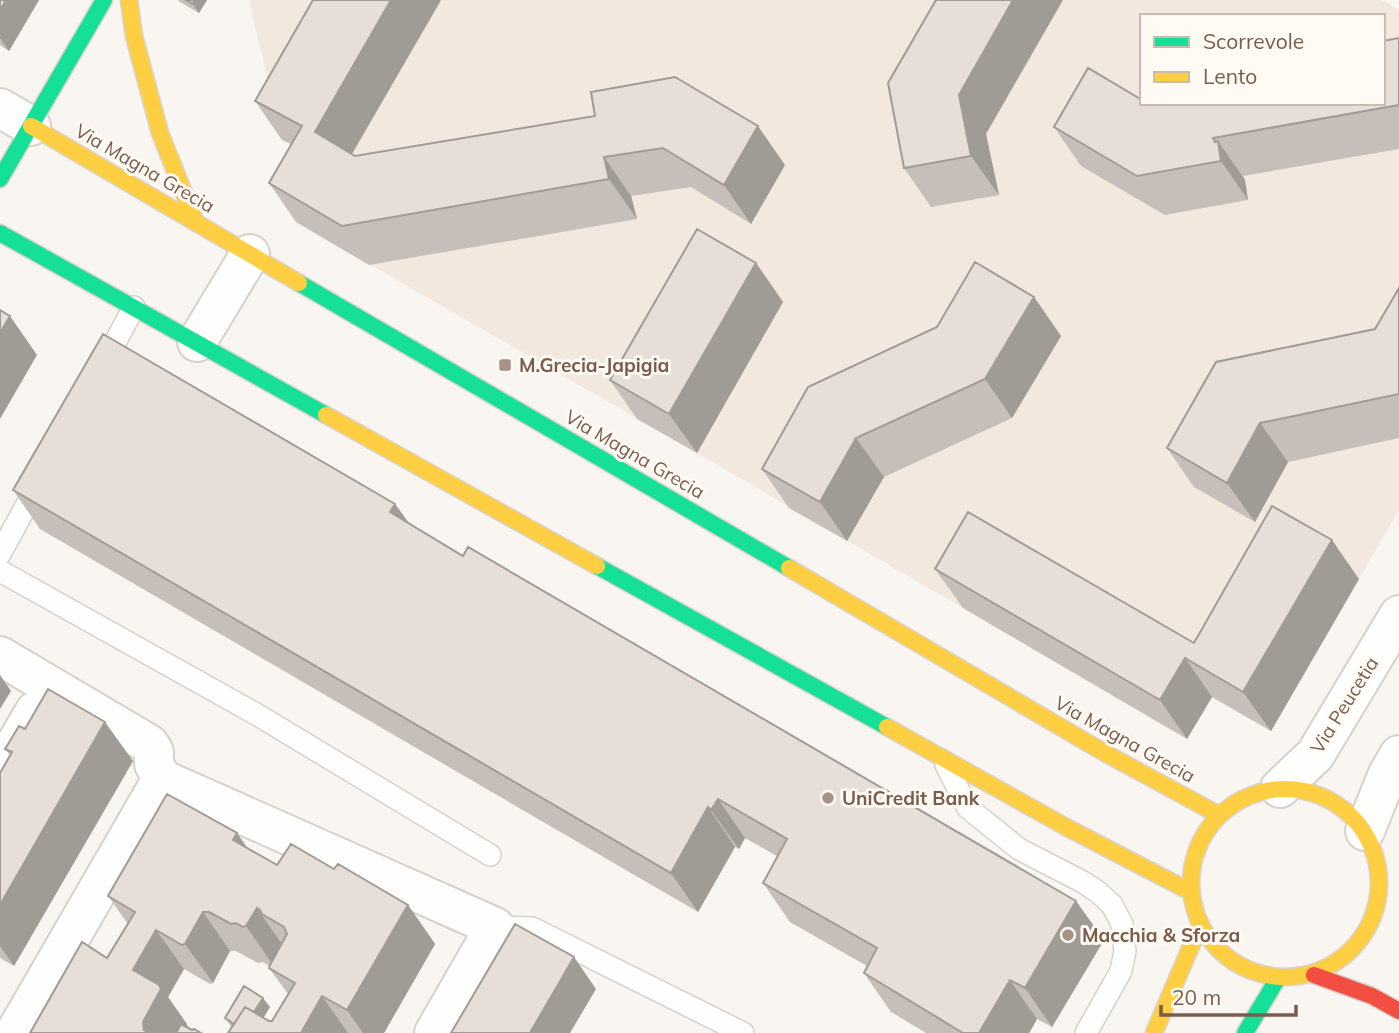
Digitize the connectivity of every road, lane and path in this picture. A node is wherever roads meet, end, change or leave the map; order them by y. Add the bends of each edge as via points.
1 (104, 0) edge
2 (129, 0) edge
3 (15, 117) edge
4 (0, 179) edge
5 (196, 223) junction
6 (0, 233) edge
7 (250, 254) junction
8 (134, 307) junction
9 (197, 342) junction
10 (89, 390) edge
11 (45, 472) edge
12 (0, 554) edge
13 (0, 571) edge
14 (1399, 615) edge
15 (0, 656) edge
16 (35, 711) edge
17 (1399, 755) edge
18 (942, 757) junction
19 (0, 771) edge
20 (162, 779) junction
21 (1280, 788) junction
22 (1219, 815) junction
23 (1365, 831) junction
24 (490, 855) dead end
25 (1191, 892) junction
26 (1200, 925) junction
27 (495, 926) junction
28 (1314, 975) junction
29 (1278, 978) junction
30 (1399, 1011) edge
31 (13, 1017) edge
32 (434, 1033) edge
33 (743, 1033) edge
34 (1086, 1033) edge
35 (1154, 1033) edge
36 (1245, 1033) edge

1 - 3 main road
2 - 5 main road via 160,133
3 - 4 main road
3 - 5 main road, Via Magna Grecia
5 - 7 main road, Via Magna Grecia
6 - 8 main road
7 - 9 street
7 - 22 main road, Via Magna Grecia
8 - 9 main road
8 - 10 lane
9 - 18 main road
11 - 12 lane
13 - 24 lane via 256,714
14 - 21 street, Via Peucetia via 1315,755
15 - 20 street via 149,744
16 - 19 street
17 - 23 street
18 - 25 main road
18 - 34 lane via 968,808 1020,849 1098,892 1122,924 1125,951 1121,971
20 - 27 street
20 - 31 street
21 - 22 main road via 1247,796
21 - 23 main road via 1313,792 1343,807
22 - 25 main road via 1196,850
23 - 28 main road via 1385,896 1359,943
25 - 26 main road
26 - 29 main road via 1219,951 1246,970
26 - 35 main road
27 - 32 street
27 - 33 lane via 532,928
28 - 29 main road
28 - 30 main road
29 - 36 main road

